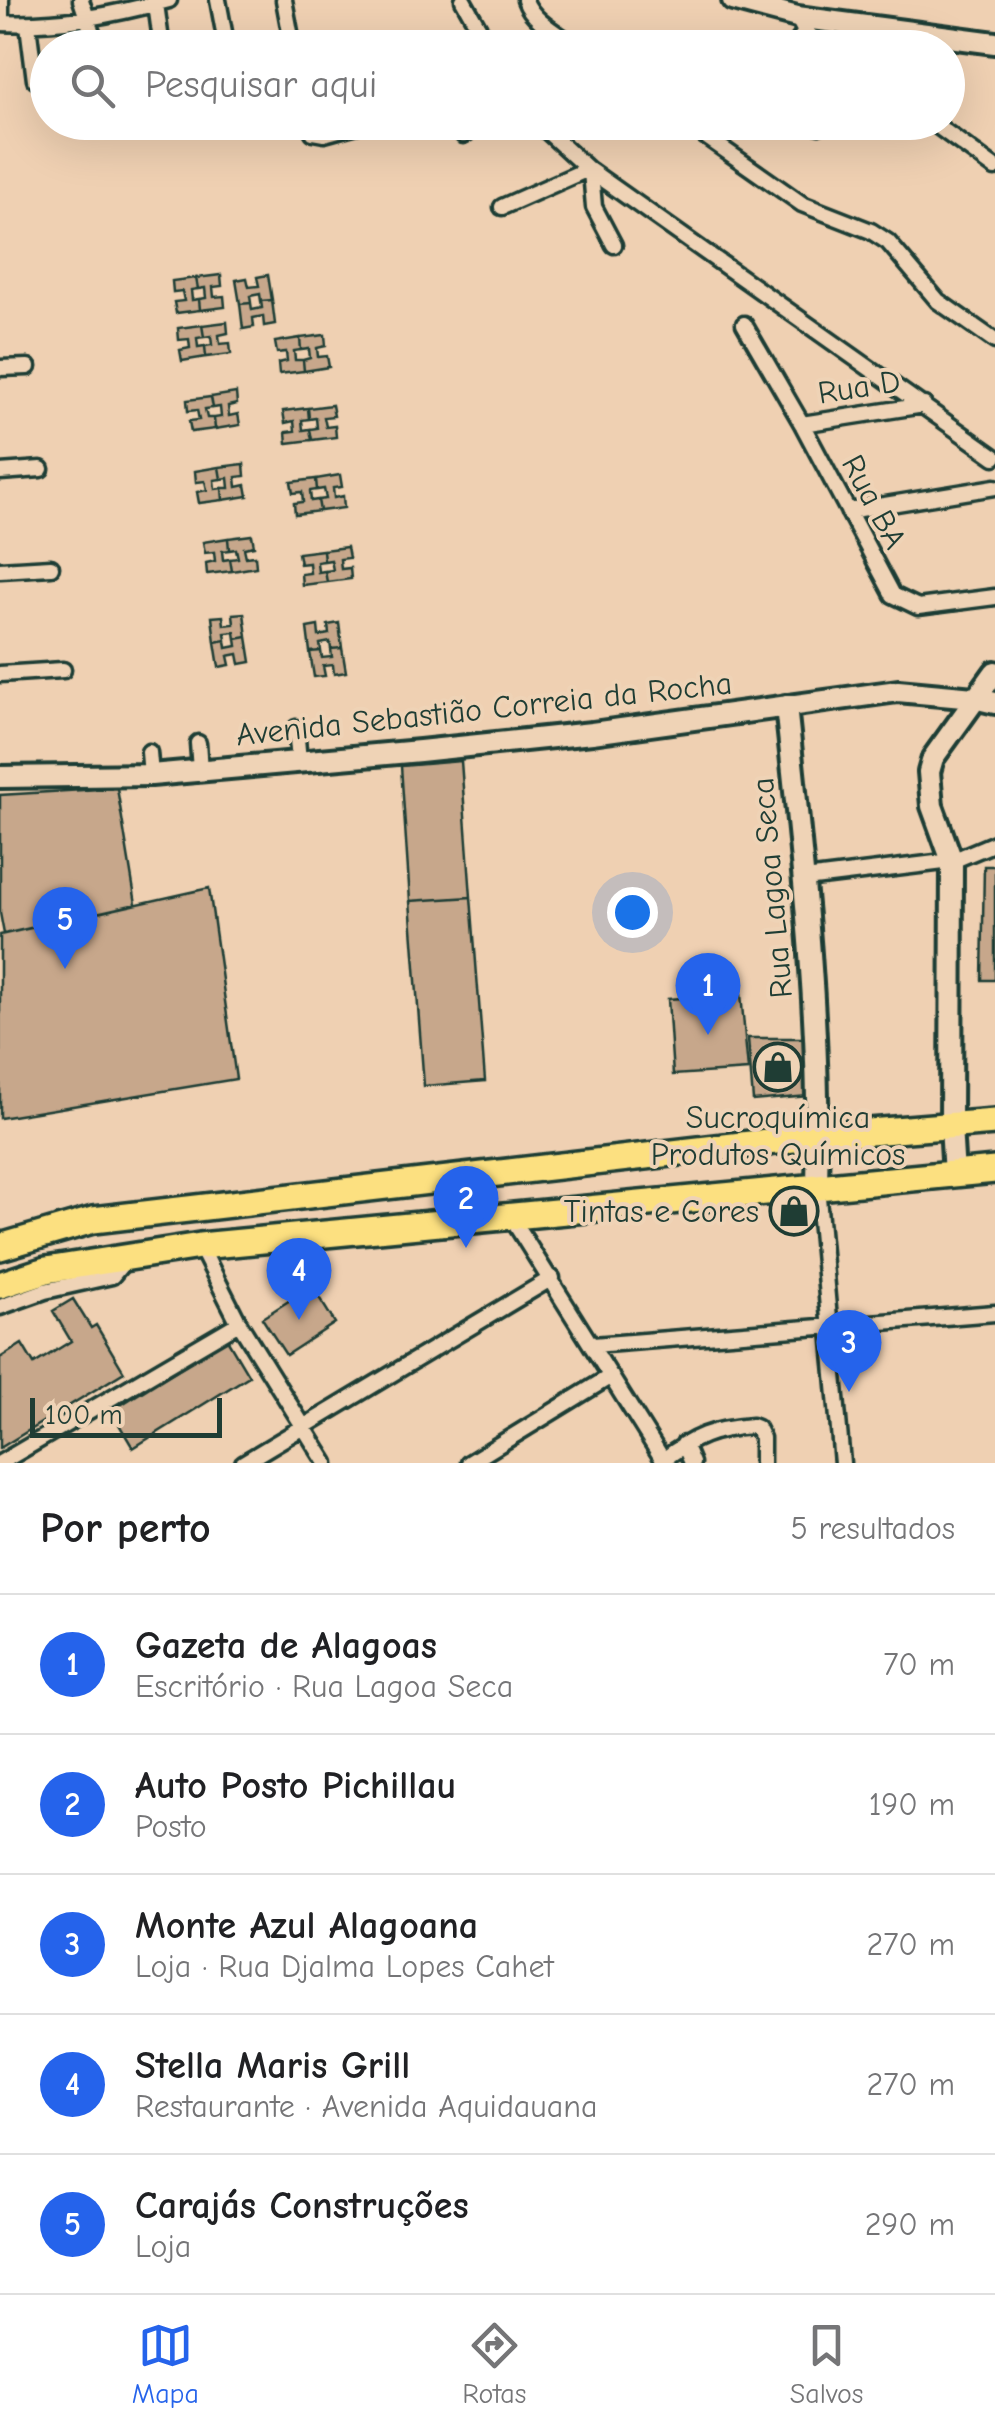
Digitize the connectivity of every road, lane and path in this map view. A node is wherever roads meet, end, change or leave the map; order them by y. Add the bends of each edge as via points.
1 (0, 0) edge
2 (81, 0) edge
3 (218, 0) edge
4 (284, 0) edge
5 (462, 0) edge
6 (525, 0) edge
7 (733, 0) edge
8 (162, 2) edge
9 (89, 19) junction
10 (0, 23) edge
11 (801, 24) junction
12 (28, 25) junction
13 (92, 30) edge
14 (162, 30) edge
15 (224, 30) edge
16 (290, 30) edge
17 (480, 30) edge
18 (553, 30) edge
19 (799, 30) edge
20 (808, 30) edge
21 (862, 30) edge
22 (965, 40) edge
23 (30, 41) edge
24 (995, 43) edge
25 (552, 140) edge
26 (711, 140) edge
27 (957, 140) edge
28 (995, 168) edge
29 (590, 170) junction
30 (502, 207) dead end
31 (614, 245) dead end
32 (744, 324) dead end
33 (995, 341) edge
34 (28, 367) dead end
35 (0, 368) edge
36 (924, 404) junction
37 (802, 424) junction
38 (995, 457) edge
39 (41, 470) dead end
40 (0, 472) edge
41 (995, 487) edge
42 (848, 511) junction
43 (51, 567) dead end
44 (0, 570) edge
45 (995, 597) edge
46 (62, 670) dead end
47 (995, 672) edge
48 (0, 674) edge
49 (985, 700) edge
50 (786, 706) junction
51 (296, 728) dead end
52 (198, 743) dead end
53 (149, 752) dead end
54 (299, 761) junction
55 (200, 770) junction
56 (151, 774) junction
57 (0, 777) edge
58 (995, 843) edge
59 (952, 861) junction
60 (805, 879) junction
61 (995, 1122) edge
62 (951, 1126) junction
63 (818, 1136) junction
64 (995, 1170) edge
65 (954, 1174) junction
66 (817, 1186) junction
67 (509, 1214) junction
68 (200, 1246) junction
69 (0, 1247) edge
70 (129, 1256) junction
71 (552, 1278) junction
72 (0, 1286) edge
73 (0, 1308) edge
74 (995, 1313) edge
75 (239, 1322) junction
76 (829, 1324) junction
77 (593, 1345) junction
78 (611, 1376) junction
79 (304, 1424) junction
80 (684, 1444) junction
81 (664, 1462) edge
82 (0, 1463) edge
83 (243, 1463) edge
84 (326, 1463) edge
85 (469, 1463) edge
86 (692, 1463) edge
87 (762, 1463) edge
88 (842, 1463) edge

1 - 10 street
2 - 9 street
3 - 15 street
4 - 16 street
5 - 17 street
6 - 18 street
7 - 11 street
8 - 9 street
8 - 14 street
9 - 12 street
9 - 13 street
10 - 12 street
11 - 19 street
11 - 20 street
11 - 21 street
12 - 23 street
22 - 24 street
25 - 29 street
26 - 33 street via 802,204 888,242 938,301
27 - 28 street
29 - 30 street
29 - 31 street via 594,206
29 - 36 street
32 - 37 street, Rua BA
34 - 35 street
36 - 37 street, Rua D
36 - 38 street
37 - 42 street, Rua BA
39 - 40 street
41 - 42 street
42 - 45 street, Rua BA via 902,602 932,607
43 - 44 street
46 - 48 street
47 - 49 street
49 - 50 street, Avenida Sebastião Correia da Rocha via 898,691
49 - 59 street via 933,758 929,772 932,806
50 - 54 street, Avenida Sebastião Correia da Rocha via 592,733
50 - 60 street, Rua Lagoa Seca
51 - 54 street
52 - 55 street
53 - 56 street
54 - 55 street, Avenida Sebastião Correia da Rocha
55 - 56 street, Avenida Sebastião Correia da Rocha
56 - 57 street, Avenida Sebastião Correia da Rocha
58 - 59 street
59 - 60 street
59 - 62 street
60 - 63 street, Rua Lagoa Seca
61 - 62 highway
62 - 63 highway
62 - 65 street
63 - 66 street, Rua Lagoa Seca
63 - 69 highway via 93,1220
64 - 65 highway
65 - 66 highway
66 - 67 highway
66 - 76 street
67 - 68 highway
67 - 71 street
68 - 70 highway
68 - 75 street
70 - 72 highway via 46,1270
70 - 73 street via 112,1276
71 - 77 street
71 - 79 street
74 - 76 street
75 - 79 street
75 - 82 street
76 - 77 street
76 - 88 street
77 - 78 street
78 - 81 street
78 - 85 street
79 - 83 street
79 - 84 street
80 - 81 street
80 - 86 street
80 - 87 street via 717,1429 752,1426 762,1438

